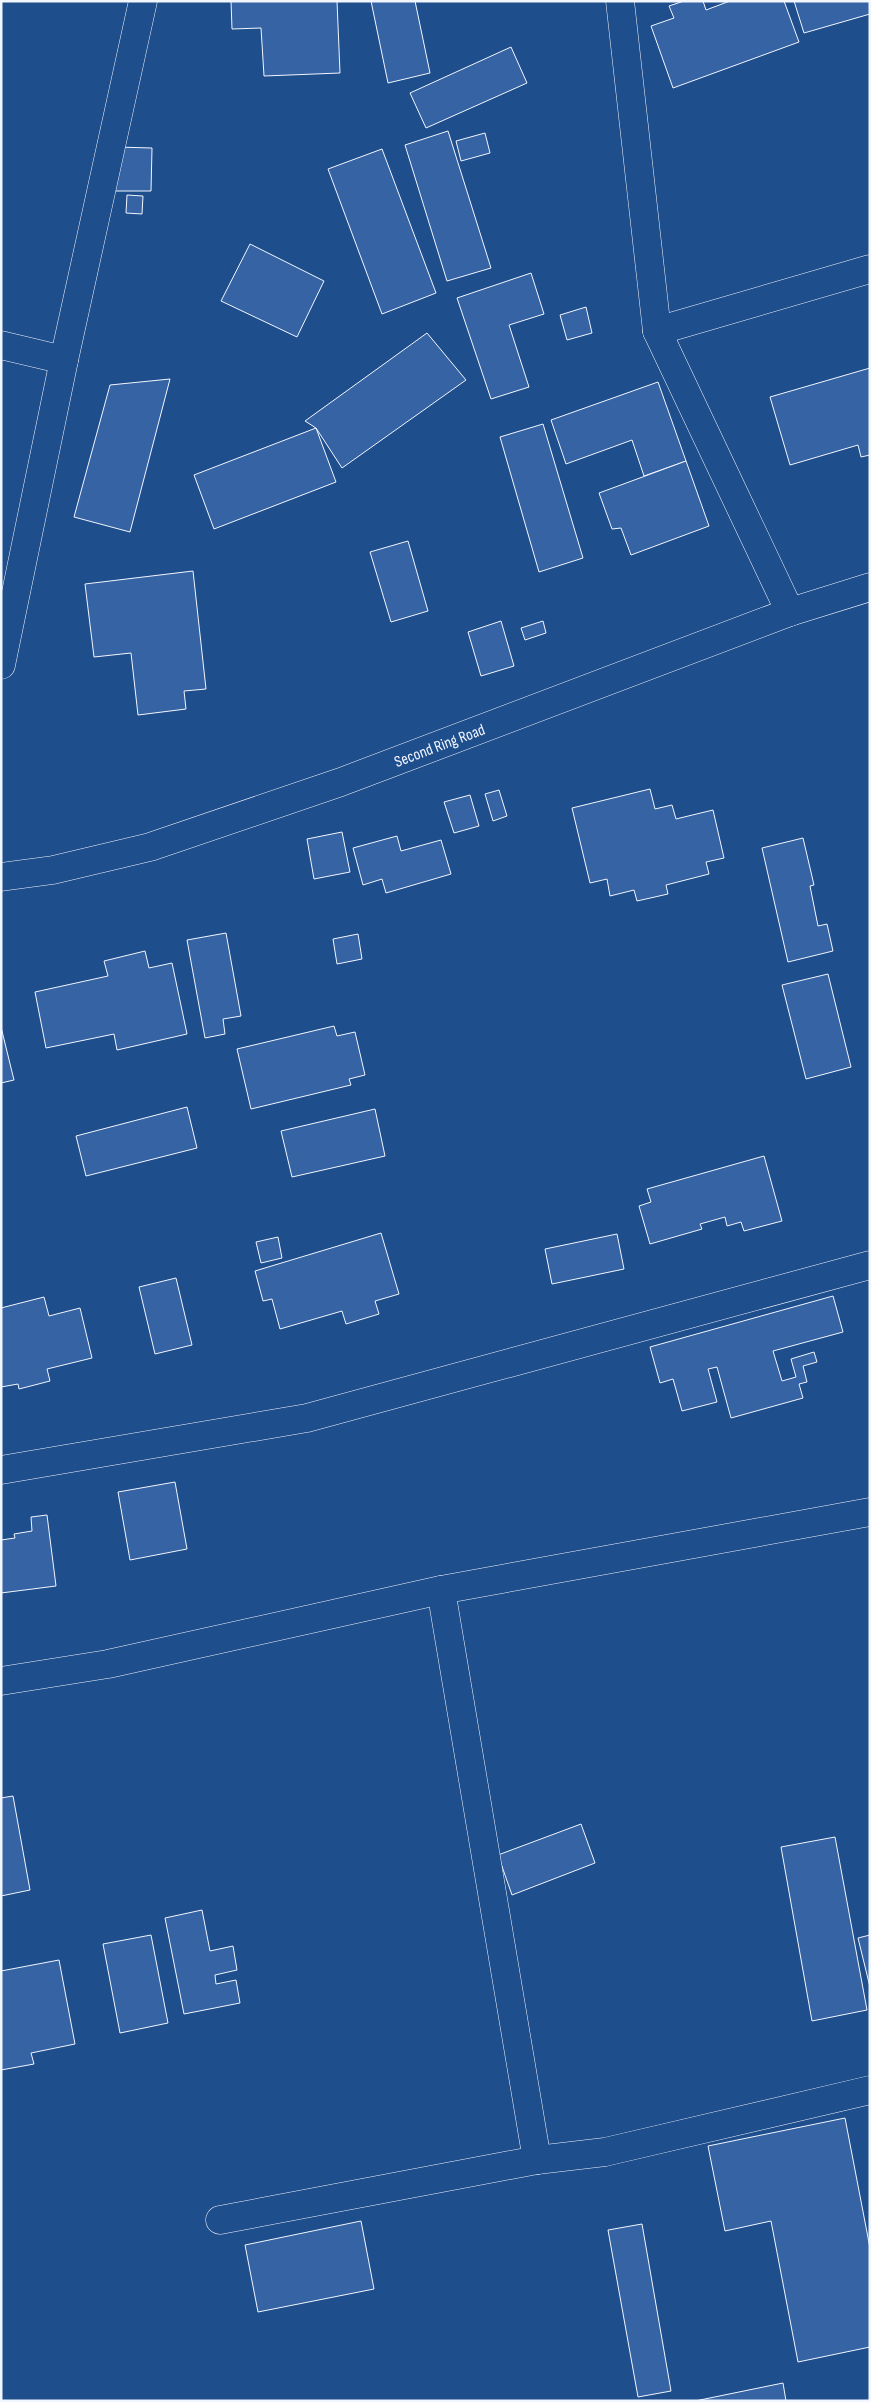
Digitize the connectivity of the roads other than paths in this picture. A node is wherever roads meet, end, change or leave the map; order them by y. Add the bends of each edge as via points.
1 (143, 1) edge
2 (620, 1) edge
3 (870, 269) edge
4 (657, 331) junction
5 (1, 345) edge
6 (64, 360) junction
7 (870, 587) edge
8 (790, 612) junction
9 (1, 665) edge
10 (1, 877) edge
11 (870, 1265) edge
12 (1, 1470) edge
13 (870, 1512) edge
14 (441, 1590) junction
15 (1, 1681) edge
16 (870, 2090) edge
17 (537, 2160) junction
18 (220, 2220) dead end

1 - 6 street
2 - 4 street
3 - 4 street
4 - 8 street
5 - 6 street
6 - 9 street
7 - 8 street, Second Ring Road
8 - 10 street, Second Ring Road via 342,782 150,847 53,870
11 - 12 street via 307,1418
13 - 14 street
14 - 15 street via 108,1664
14 - 17 street
16 - 17 street via 605,2152
17 - 18 street

